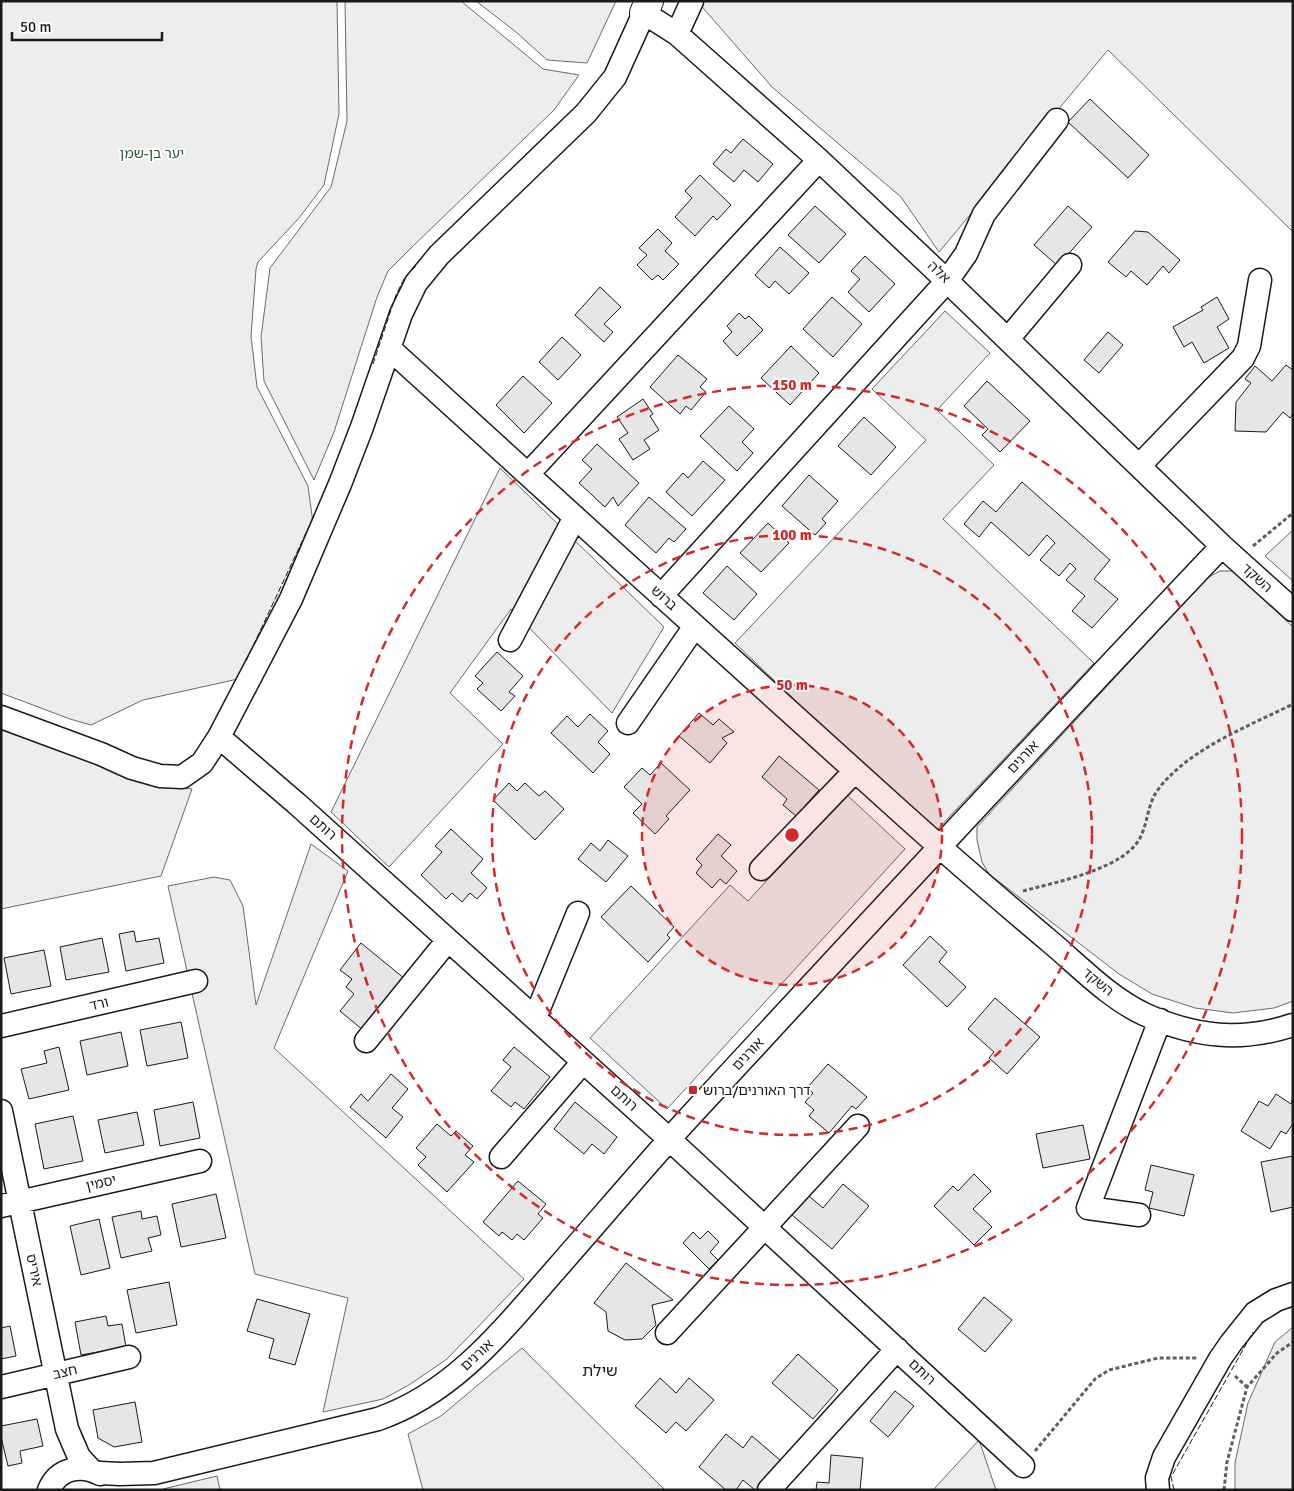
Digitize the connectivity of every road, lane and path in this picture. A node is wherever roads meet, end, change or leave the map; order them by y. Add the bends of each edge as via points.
1 (692, 1) edge
2 (646, 7) edge
3 (677, 34) junction
4 (1058, 120) dead end
5 (819, 160) junction
6 (1070, 265) dead end
7 (1260, 280) dead end
8 (947, 281) junction
9 (1008, 339) junction
10 (390, 349) junction
11 (1139, 466) junction
12 (528, 474) junction
13 (1293, 513) edge
14 (575, 517) junction
15 (1229, 552) junction
16 (661, 596) junction
17 (1293, 610) edge
18 (696, 626) junction
19 (510, 640) dead end
20 (1293, 704) edge
21 (1, 717) edge
22 (628, 724) dead end
23 (219, 736) junction
24 (855, 771) junction
25 (939, 846) junction
26 (761, 869) dead end
27 (999, 898) junction
28 (578, 912) dead end
29 (448, 940) junction
30 (196, 982) dead end
31 (534, 1018) junction
32 (1160, 1020) junction
33 (1293, 1025) edge
34 (1, 1026) edge
35 (366, 1041) dead end
36 (583, 1062) junction
37 (1, 1111) edge
38 (858, 1126) dead end
39 (669, 1139) junction
40 (501, 1157) dead end
41 (200, 1161) dead end
42 (11, 1203) edge
43 (1139, 1215) dead end
44 (764, 1227) junction
45 (1293, 1294) edge
46 (667, 1333) dead end
47 (1293, 1342) edge
48 (897, 1349) junction
49 (129, 1358) dead end
50 (1220, 1359) junction
51 (56, 1374) junction
52 (1, 1386) edge
53 (67, 1429) junction
54 (1023, 1466) joint
55 (154, 1473) junction
56 (101, 1477) edge
57 (51, 1485) edge
58 (128, 1490) edge
59 (768, 1490) edge
60 (1158, 1490) edge
61 (1224, 1490) edge

1 - 3 street
2 - 3 street, אלה
2 - 10 street via 615,77 604,92 416,282
3 - 5 street, אלה
4 - 8 street via 984,214 966,254
5 - 8 street, אלה
5 - 12 street
6 - 9 street
7 - 11 street via 1249,346 1242,358
8 - 9 street, אלה
8 - 16 street
9 - 11 street, אלה
10 - 12 street, ברוש
10 - 23 street via 340,484 291,599
11 - 15 street, אלה
12 - 14 street, ברוש
13 - 15 path
14 - 16 street, ברוש
14 - 19 street
15 - 17 street, השקד
15 - 25 street, אורנים
16 - 18 street, ברוש
18 - 22 street
18 - 24 street, ברוש
20 - 27 path via 1199,752 1183,764 1154,795 1142,835 1134,848 1118,859 1085,874
21 - 23 street via 132,768 182,778 202,763
23 - 29 street, רותם
24 - 25 street, ברוש
24 - 26 street
25 - 27 street, השקד
25 - 39 street, אורנים
27 - 32 street, השקד via 1111,994
28 - 31 street
29 - 31 street, רותם
29 - 35 street
30 - 34 street, ורד
31 - 36 street, רותם
32 - 33 street, השקד via 1215,1036 1247,1036
32 - 43 street via 1088,1208
36 - 39 street, רותם
36 - 40 street
37 - 42 street, איריס
38 - 44 street
39 - 44 street, רותם
39 - 55 street, אורנים via 501,1332 458,1372 421,1400 378,1418
41 - 42 street, יסמין
42 - 51 street, איריס
44 - 46 street
44 - 48 street, רותם
45 - 50 street via 1255,1313
47 - 61 path via 1277,1353 1247,1387 1227,1462
48 - 54 street, רותם
48 - 59 street
49 - 51 street, חצב
50 - 54 path via 1158,1358 1109,1370 1094,1379
50 - 60 street via 1164,1457 1157,1478
51 - 52 street, חצב
51 - 53 street, איריס
53 - 56 street, איריס via 80,1456
53 - 57 street, איריס via 63,1461
55 - 56 street, אורנים
55 - 58 street, אורנים
56 - 57 street, אורנים via 80,1468 70,1469

